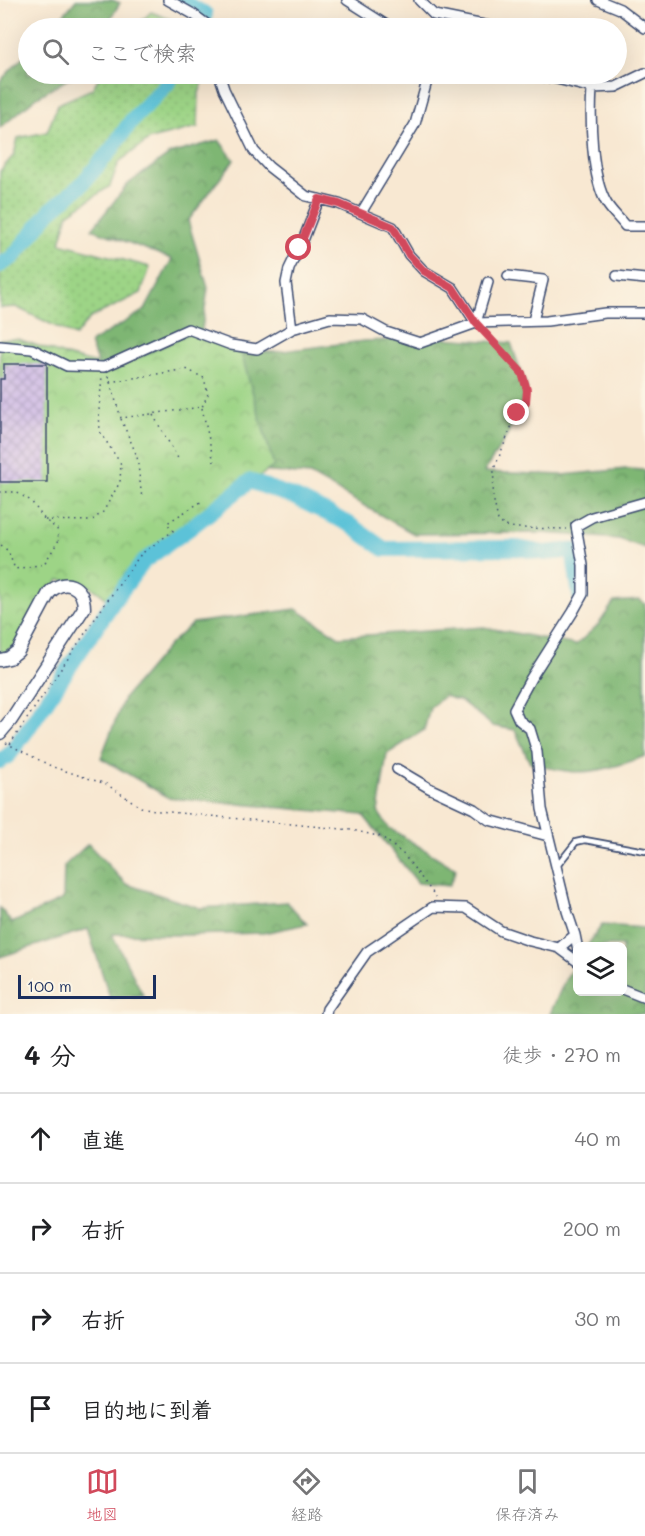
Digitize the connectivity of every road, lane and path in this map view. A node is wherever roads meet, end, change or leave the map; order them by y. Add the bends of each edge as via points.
1 (168, 0) edge
2 (347, 0) edge
3 (419, 0) edge
4 (598, 0) edge
5 (198, 18) edge
6 (375, 18) edge
7 (449, 18) edge
8 (645, 28) edge
9 (645, 74) edge
10 (627, 82) edge
11 (222, 84) edge
12 (426, 84) edge
13 (576, 84) edge
14 (623, 84) edge
15 (592, 88) junction
16 (319, 199) junction
17 (361, 213) junction
18 (645, 226) edge
19 (508, 276) dead end
20 (617, 276) dead end
21 (645, 279) edge
22 (488, 282) dead end
23 (645, 313) edge
24 (533, 321) junction
25 (476, 323) junction
26 (292, 329) junction
27 (0, 346) edge
28 (104, 367) junction
29 (110, 382) junction
30 (201, 407) junction
31 (152, 414) junction
32 (121, 418) junction
33 (179, 460) dead end
34 (214, 462) dead end
35 (0, 492) edge
36 (142, 499) dead end
37 (204, 500) dead end
38 (645, 502) edge
39 (45, 520) junction
40 (576, 526) junction
41 (0, 544) edge
42 (0, 660) edge
43 (0, 733) edge
44 (0, 739) edge
45 (9, 745) junction
46 (397, 769) dead end
47 (548, 836) junction
48 (645, 851) edge
49 (556, 866) junction
50 (444, 907) junction
51 (575, 935) junction
52 (576, 942) edge
53 (559, 948) junction
54 (573, 958) edge
55 (627, 991) edge
56 (645, 998) edge
57 (326, 1014) edge

1 - 5 street
2 - 6 street
3 - 7 street via 434,15
4 - 8 street via 620,9
9 - 10 street
11 - 16 street via 254,151 292,186
12 - 17 street via 415,124
13 - 15 street
14 - 15 street
15 - 18 street via 592,132 606,203 625,226
16 - 17 street
16 - 26 street via 289,269 286,284
17 - 25 street via 393,227 409,255 424,271 453,288
19 - 24 street via 543,280
20 - 21 street
22 - 25 street
23 - 24 street
24 - 25 street
25 - 26 street via 420,343 362,319 330,318
25 - 40 path via 522,373 527,390 526,402 517,413 494,469 493,497 498,520 504,526 518,528 561,530
26 - 28 street via 257,349 231,345 188,329
27 - 28 street via 32,348 67,366
28 - 29 path
28 - 39 path via 100,432 121,464 120,482 104,512 91,521
29 - 30 path via 186,369 204,378 208,394
29 - 32 path
30 - 31 path
30 - 34 path
31 - 32 path
31 - 33 path
32 - 36 path via 137,456
35 - 39 path via 16,492 31,501
37 - 45 path via 167,523 173,531 141,554
38 - 40 street
39 - 41 path via 57,529 59,540 44,564 15,569 8,551
40 - 47 street via 583,564 583,594 514,709 530,729 537,752
42 - 43 street via 18,651 56,586 74,587 80,592 84,608
44 - 45 path
45 - 50 path via 53,767 106,784 141,807 352,830 382,837 404,855
46 - 47 street via 474,808 489,820
47 - 49 street
48 - 49 lane via 585,840 576,842
49 - 51 street
50 - 53 street via 466,908 501,931
50 - 57 street via 433,907 367,952
51 - 52 street
51 - 53 street
53 - 54 street
55 - 56 street

